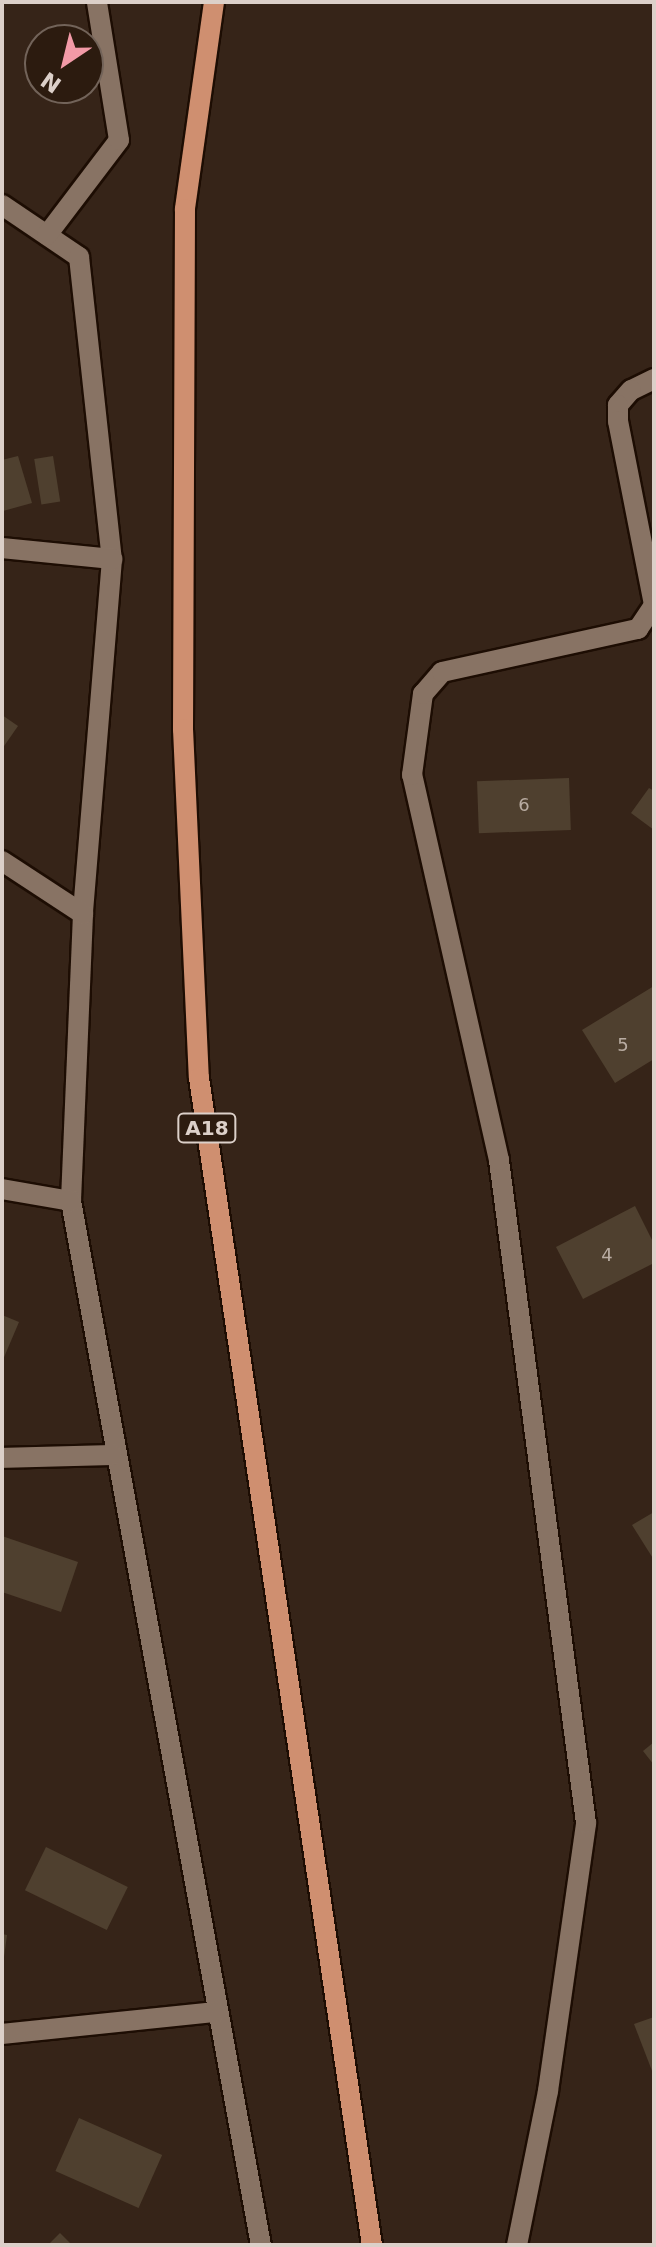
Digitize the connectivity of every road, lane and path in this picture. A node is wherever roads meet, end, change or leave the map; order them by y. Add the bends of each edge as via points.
1 (97, 2) edge
2 (214, 2) edge
3 (2, 205) edge
4 (47, 235) junction
5 (654, 379) edge
6 (2, 548) edge
7 (112, 559) junction
8 (654, 605) edge
9 (2, 861) edge
10 (83, 914) junction
11 (2, 1189) edge
12 (71, 1201) junction
13 (112, 1455) junction
14 (2, 1458) edge
15 (216, 2012) junction
16 (2, 2034) edge
17 (261, 2245) edge
18 (372, 2245) edge
19 (517, 2245) edge

1 - 4 street via 119,140
2 - 18 main road, A18 via 185,209 183,729 199,1078
3 - 4 street
4 - 7 street via 79,257
5 - 8 street via 631,390 618,405 618,421
6 - 7 street
7 - 10 street
8 - 19 street via 638,629 442,672 423,694 412,775 499,1160 586,1823 548,2091
9 - 10 street
10 - 12 street
11 - 12 street
12 - 13 street
13 - 14 street
13 - 15 street
15 - 16 street
15 - 17 street

